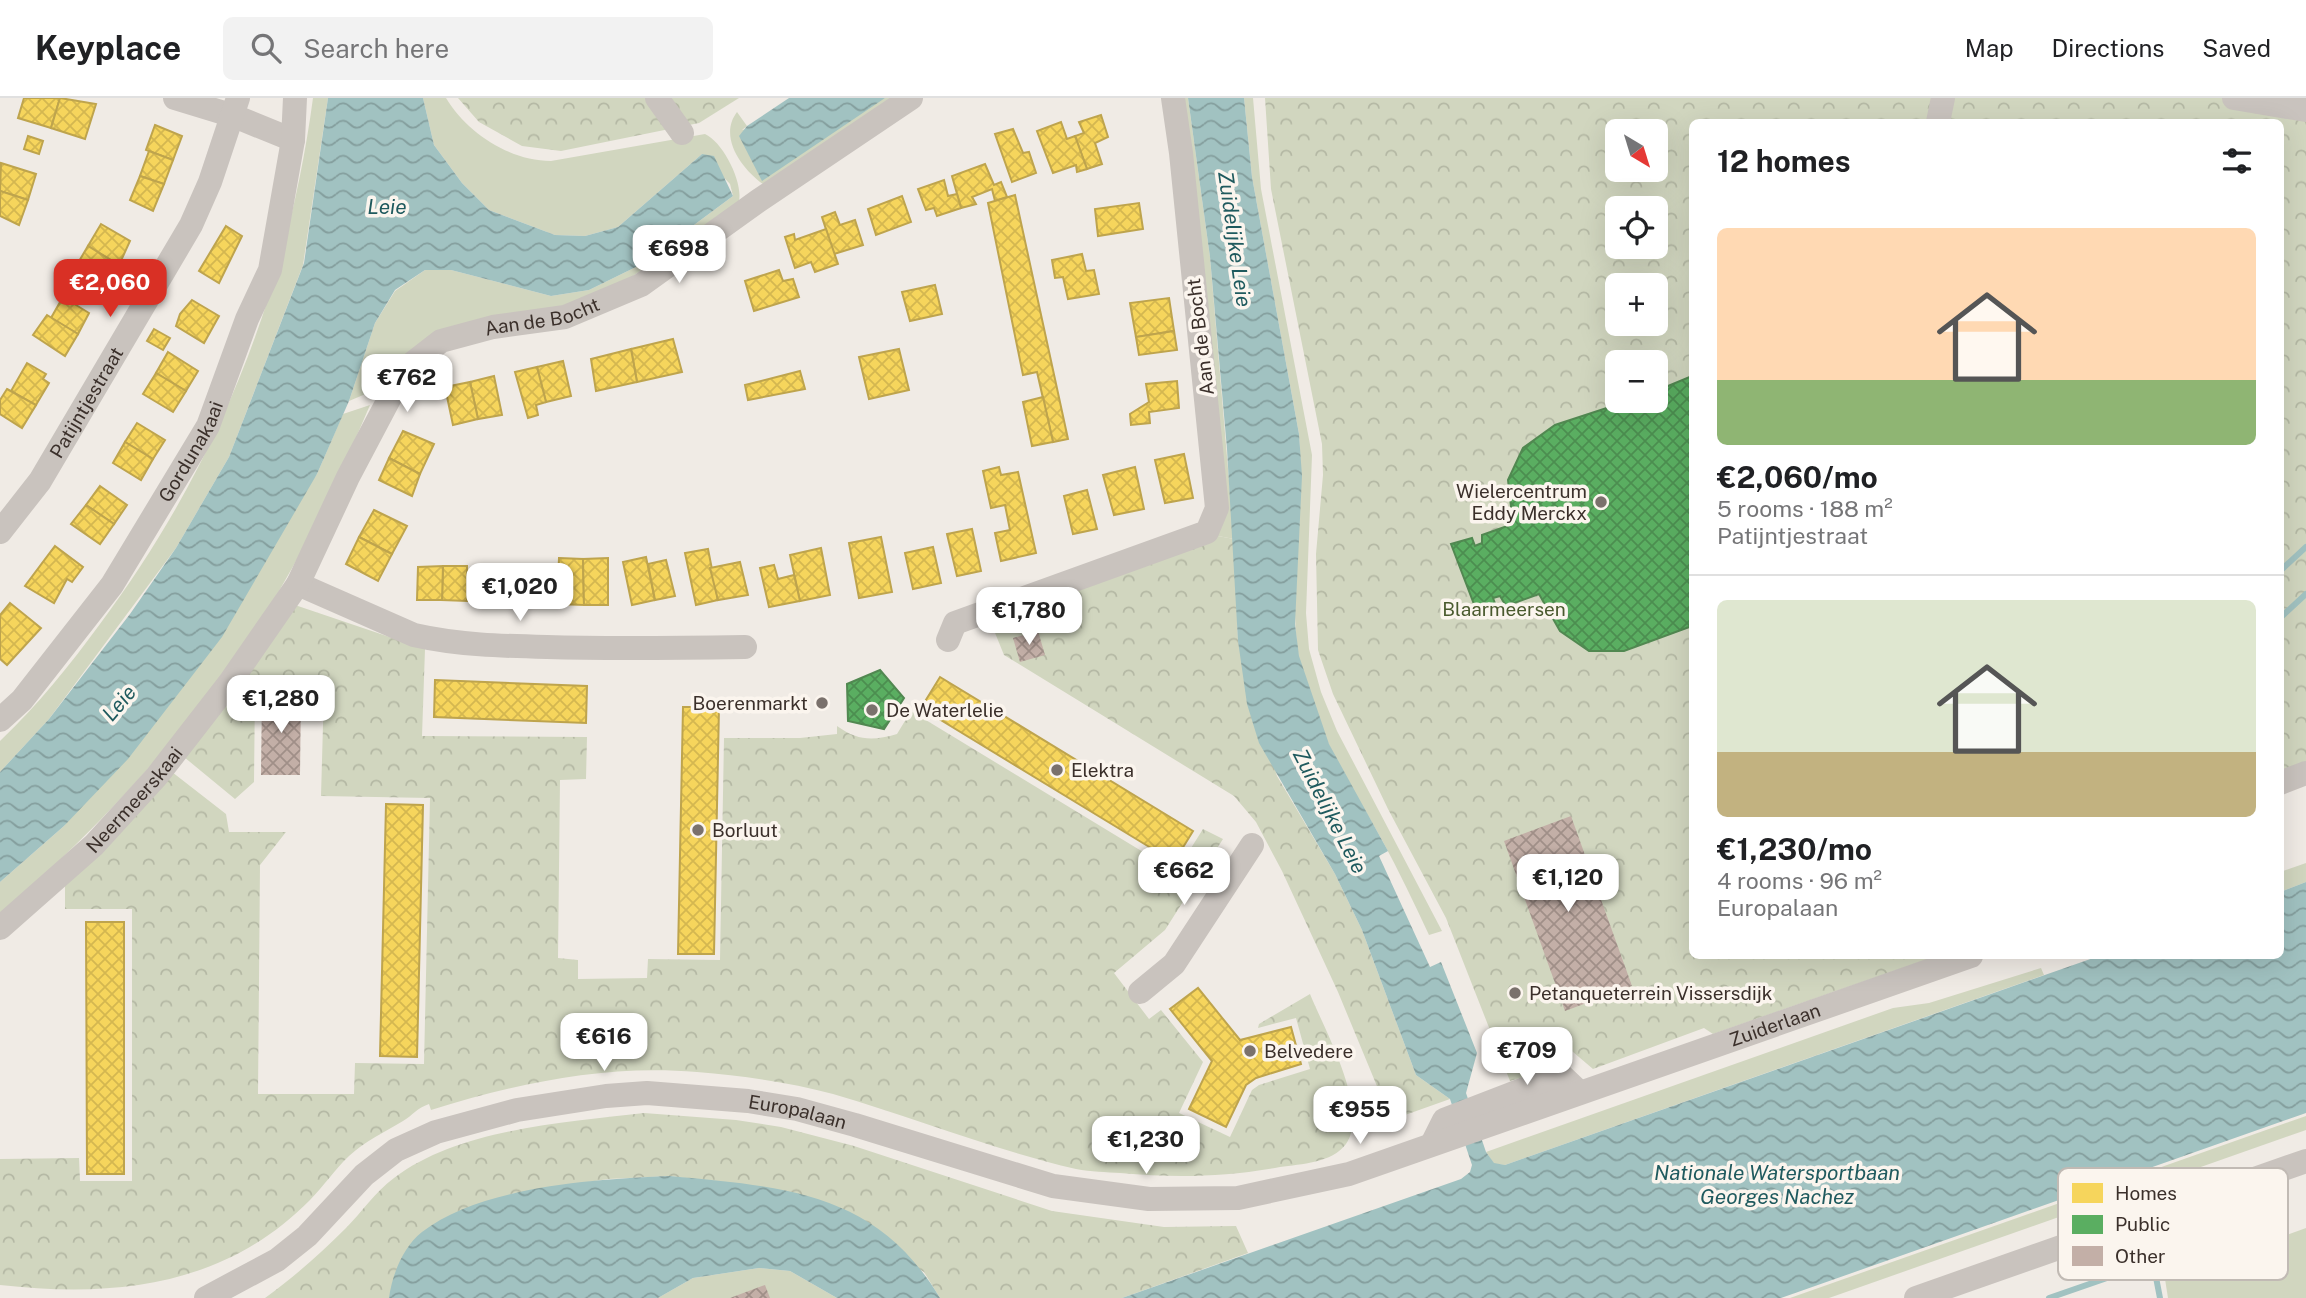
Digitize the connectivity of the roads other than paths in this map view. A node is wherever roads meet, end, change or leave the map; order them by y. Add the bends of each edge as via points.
1 (175, 98) edge
2 (295, 98) edge
3 (657, 98) edge
4 (911, 98) edge
5 (1173, 98) edge
6 (1943, 98) edge
7 (2234, 98) edge
8 (236, 107) edge
9 (2306, 110) edge
10 (1939, 119) edge
11 (682, 133) dead end
12 (293, 140) junction
13 (0, 532) edge
14 (298, 584) junction
15 (948, 640) dead end
16 (745, 647) dead end
17 (0, 720) edge
18 (2306, 773) edge
19 (2284, 781) edge
20 (1252, 845) dead end
21 (0, 928) edge
22 (1962, 959) edge
23 (1140, 992) dead end
24 (1442, 1134) joint
25 (2306, 1161) edge
26 (2286, 1168) edge
27 (2058, 1248) edge
28 (206, 1298) edge
29 (1916, 1298) edge

1 - 8 street
2 - 12 street, Gordunakaai
3 - 11 street
4 - 14 street, Aan de Bocht via 641,285 565,317 493,327 441,341 405,369
5 - 15 street, Aan de Bocht via 1217,508 1208,533 955,623
6 - 10 street
7 - 9 street
8 - 12 street
8 - 13 street, Patijntjestraat via 191,225 40,481
12 - 17 street, Gordunakaai via 270,270 208,426 113,585 22,700
14 - 16 street via 414,635 474,645 639,650
14 - 21 street, Neermeerskaai via 157,776 85,853
18 - 19 street
20 - 23 street via 1174,964
22 - 24 street, Zuiderlaan via 1579,1092 1488,1115
24 - 28 street, Europalaan via 1349,1174 1295,1187 1238,1198 1149,1199 1053,1186 797,1109 687,1094 594,1097 475,1120 396,1150 277,1260
25 - 26 street
27 - 29 street

